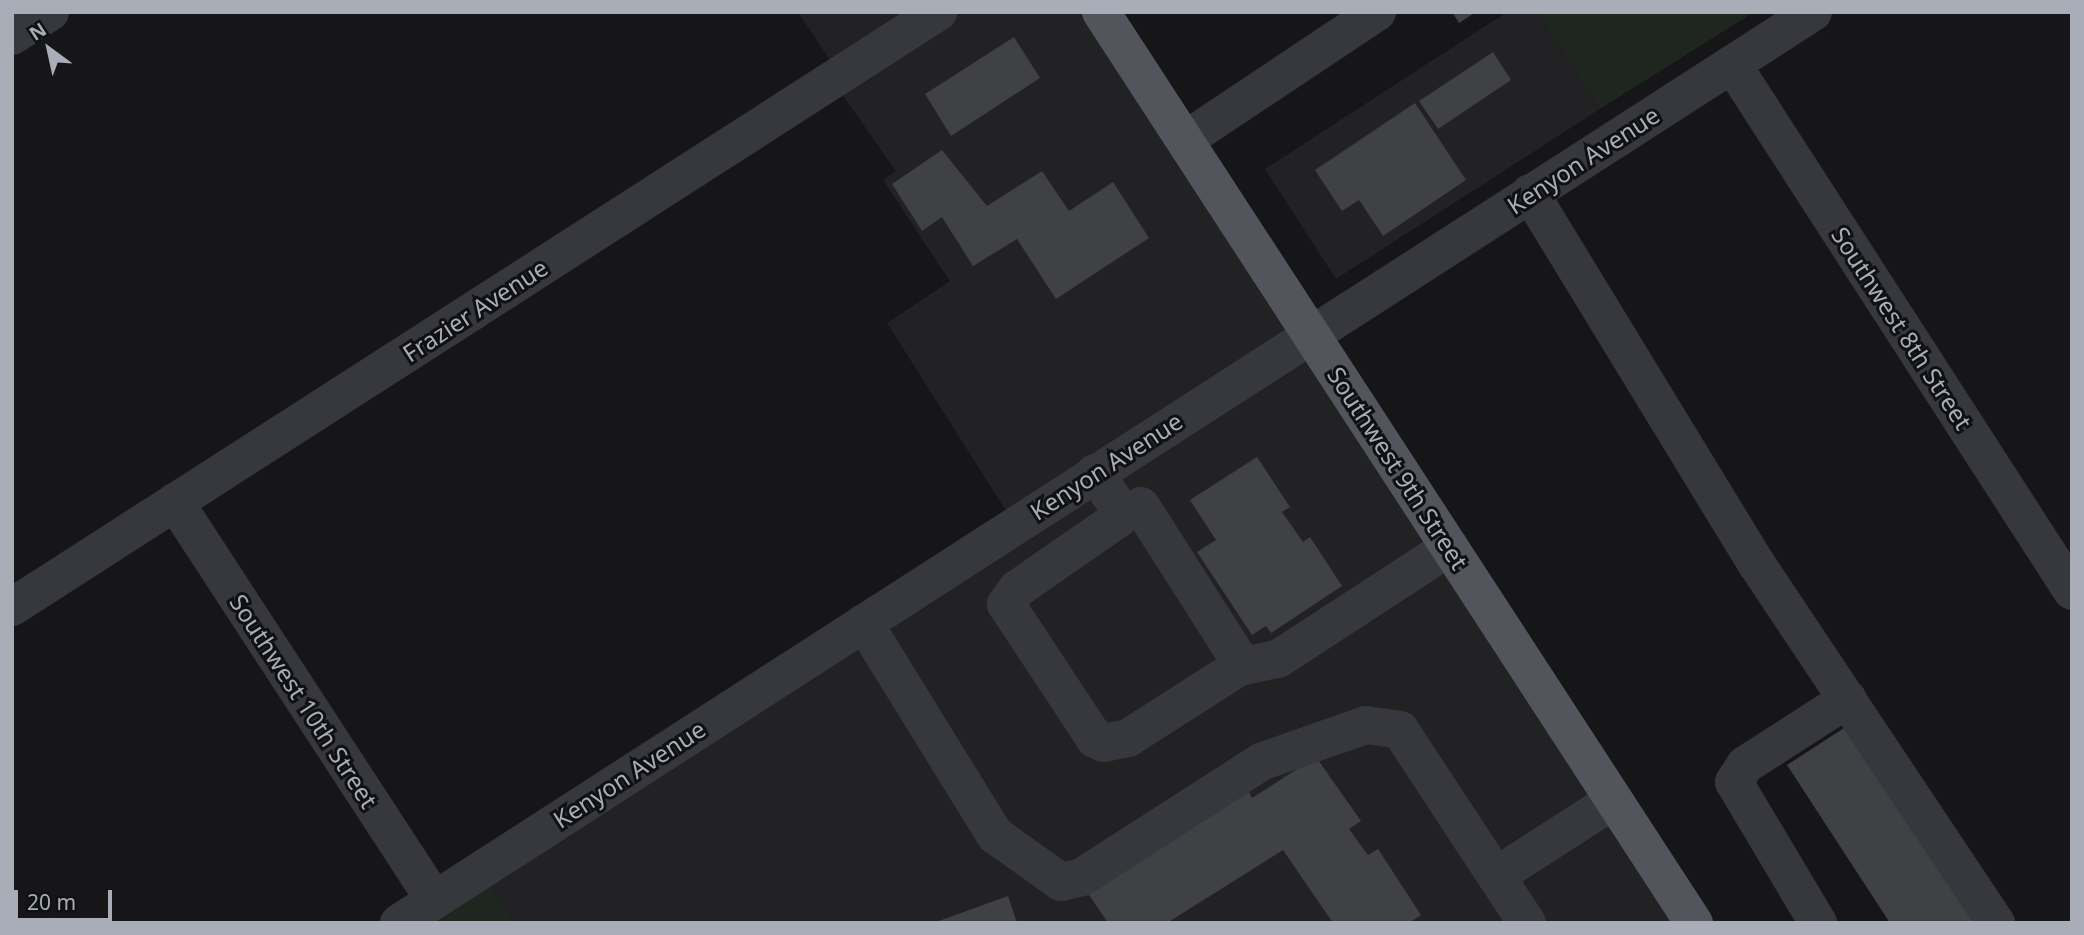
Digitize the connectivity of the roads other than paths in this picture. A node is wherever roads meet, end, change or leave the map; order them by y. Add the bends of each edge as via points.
1 (50, 12) edge
2 (938, 12) edge
3 (1101, 12) edge
4 (1377, 12) edge
5 (1813, 12) edge
6 (12, 36) edge
7 (1732, 64) junction
8 (1185, 140) junction
9 (1530, 193) junction
10 (1311, 334) junction
11 (1128, 452) junction
12 (1095, 473) junction
13 (175, 502) junction
14 (1131, 509) junction
15 (1450, 547) junction
16 (2072, 591) edge
17 (12, 607) edge
18 (864, 623) junction
19 (1244, 666) junction
20 (1848, 699) junction
21 (1614, 800) junction
22 (1496, 876) junction
23 (434, 900) junction
24 (399, 923) edge
25 (1527, 923) edge
26 (1694, 923) edge
27 (1818, 923) edge
28 (1996, 923) edge

1 - 6 street
2 - 13 street, Frazier Avenue
3 - 8 main road, Southwest 9th Street
4 - 8 street
5 - 7 street, Kenyon Avenue
7 - 9 street, Kenyon Avenue
7 - 16 street, Southwest 8th Street
8 - 10 main road, Southwest 9th Street
9 - 10 street, Kenyon Avenue
9 - 20 street via 1756,563
10 - 11 street, Kenyon Avenue
10 - 15 main road, Southwest 9th Street
11 - 12 street, Kenyon Avenue
11 - 14 street via 1151,487
12 - 14 street
12 - 18 street, Kenyon Avenue
13 - 17 street, Frazier Avenue
13 - 23 street, Southwest 10th Street
14 - 19 street
14 - 19 street via 1017,589 1006,604 1095,739 1128,738
15 - 19 street via 1278,659
15 - 21 main road, Southwest 9th Street
18 - 22 street via 995,835 1061,882 1082,877 1263,761 1366,725 1401,730
18 - 23 street, Kenyon Avenue
20 - 27 street via 1745,765 1734,782
20 - 28 street
21 - 22 street
21 - 26 main road, Southwest 9th Street
22 - 25 street
23 - 24 street, Kenyon Avenue

